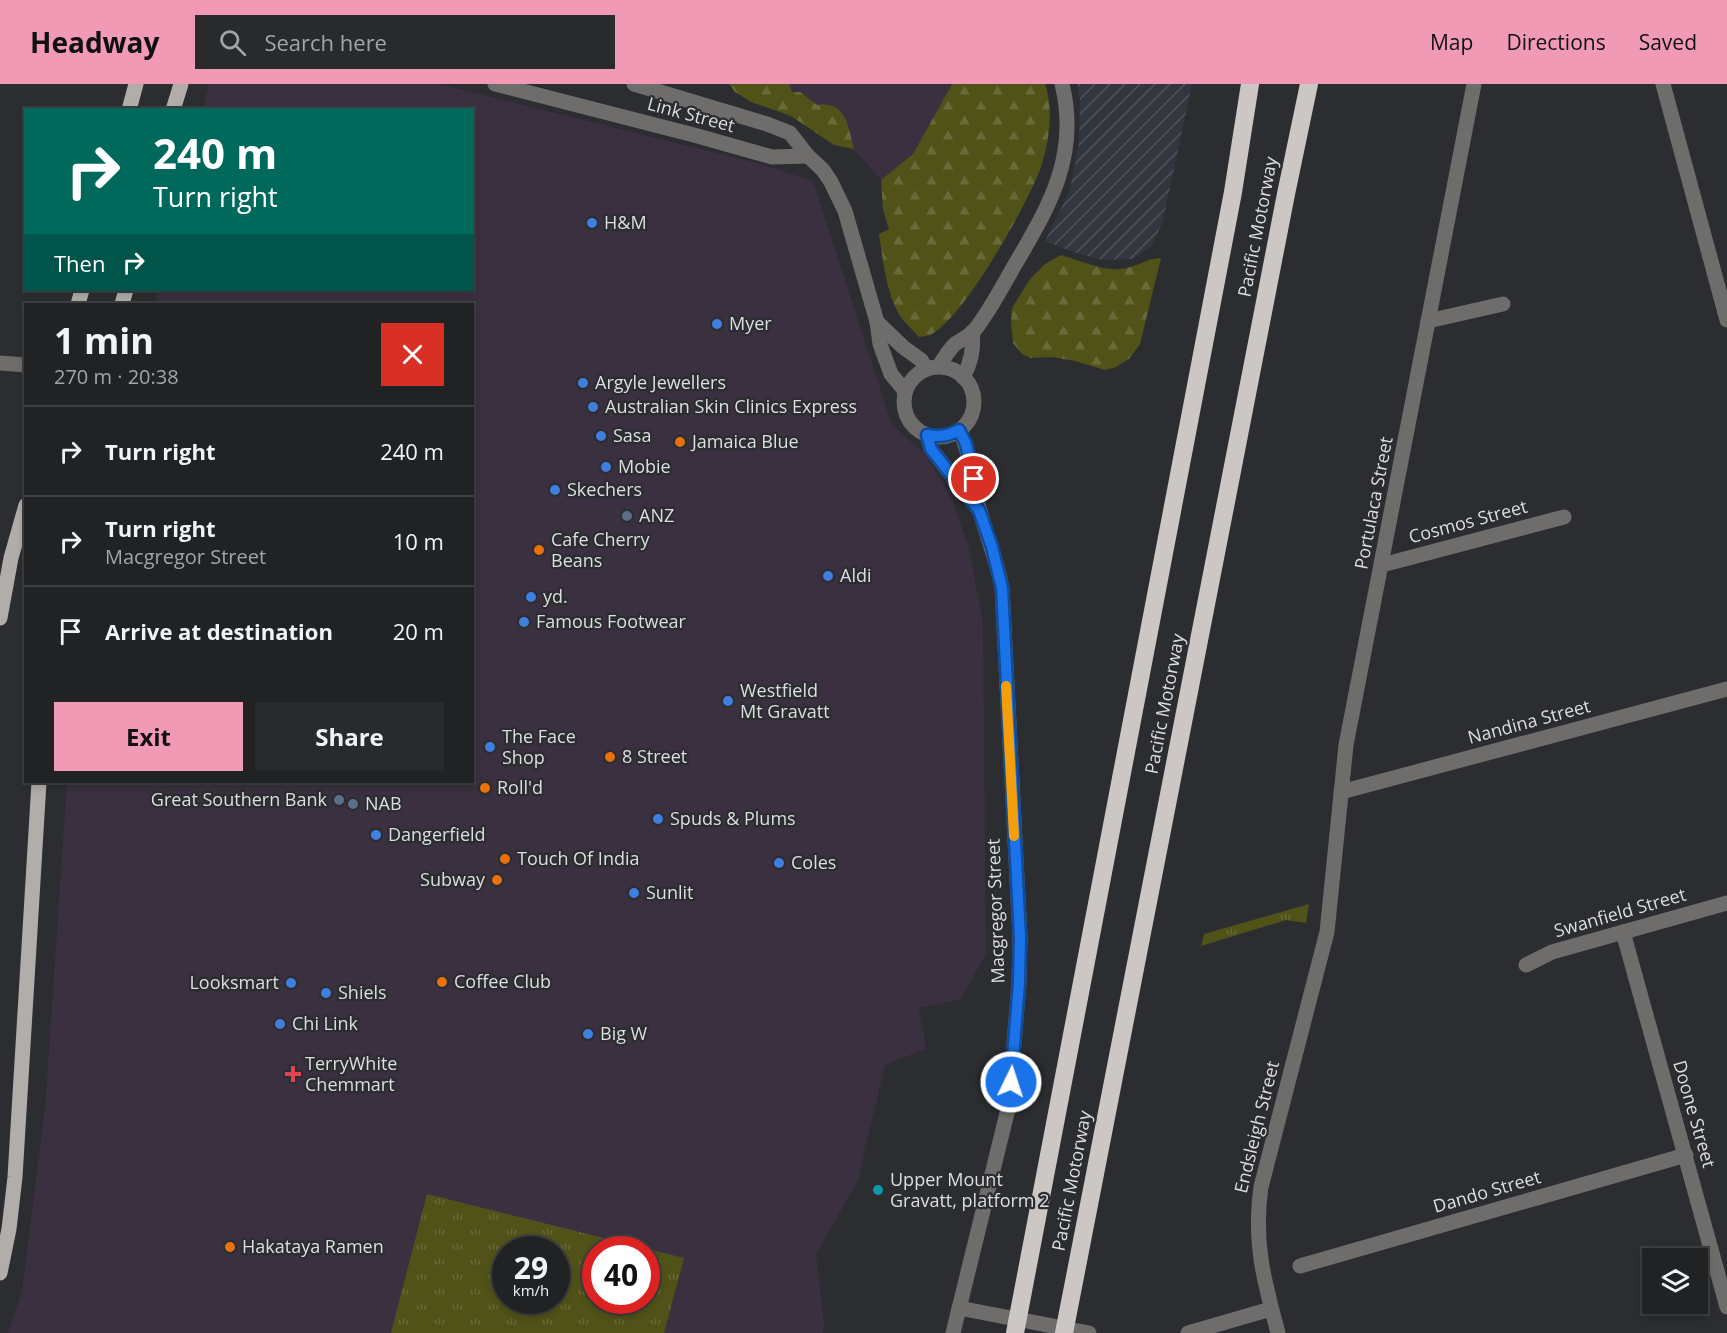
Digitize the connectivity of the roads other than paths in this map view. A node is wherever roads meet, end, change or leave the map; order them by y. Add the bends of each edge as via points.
1 (136, 84) edge
2 (181, 84) edge
3 (495, 84) edge
4 (634, 84) edge
5 (1062, 84) edge
6 (1250, 84) edge
7 (1309, 84) edge
8 (1474, 84) edge
9 (1663, 84) edge
10 (130, 108) edge
11 (174, 108) edge
12 (808, 156) junction
13 (1503, 304) dead end
14 (1727, 320) edge
15 (1428, 321) junction
16 (877, 322) junction
17 (972, 332) junction
18 (12, 364) edge
19 (933, 368) junction
20 (24, 375) edge
21 (963, 377) junction
22 (905, 391) junction
23 (959, 430) junction
24 (927, 435) junction
25 (979, 510) junction
26 (24, 512) edge
27 (1564, 517) dead end
28 (1382, 565) junction
29 (0, 618) edge
30 (1727, 689) edge
31 (39, 783) edge
32 (1341, 792) junction
33 (1727, 903) edge
34 (1327, 932) joint
35 (1623, 932) junction
36 (1526, 965) dead end
37 (1686, 1155) junction
38 (1299, 1266) dead end
39 (0, 1273) edge
40 (1727, 1307) edge
41 (959, 1308) junction
42 (1271, 1309) junction
43 (953, 1333) edge
44 (1015, 1333) edge
45 (1064, 1333) edge
46 (1089, 1333) edge
47 (1188, 1333) edge
48 (1278, 1333) edge

1 - 10 main road
2 - 11 main road
3 - 12 street, Link Street via 772,157
4 - 12 street, Link Street via 790,133
5 - 17 street via 1067,141 1060,177 1045,214
6 - 44 highway, Pacific Motorway via 1233,192
7 - 45 highway, Pacific Motorway
8 - 15 street, Portulaca Street
9 - 14 street
12 - 16 street, Link Street via 823,170 840,198
13 - 15 street
15 - 28 street, Portulaca Street
16 - 19 street, Link Street
16 - 22 street, Link Street via 891,374
17 - 19 street
17 - 21 street via 974,346
18 - 20 street
19 - 21 street via 956,371
19 - 22 street via 910,382
21 - 23 street via 974,403 967,423
22 - 24 street via 905,413
23 - 24 street via 938,437
23 - 25 street, Macgregor Street via 966,444
24 - 25 street, Macgregor Street via 931,449
25 - 41 street, Macgregor Street via 1002,588 1019,972 1009,1105
26 - 29 main road
27 - 28 street, Cosmos Street
28 - 32 street, Portulaca Street via 1346,745
30 - 32 street, Nandina Street
31 - 39 main road via 15,1177
32 - 34 street, Portulaca Street
33 - 35 street, Swanfield Street
34 - 42 street, Endsleigh Street via 1261,1187 1257,1214 1260,1261
35 - 36 street, Swanfield Street via 1552,952
35 - 37 street, Doone Street
37 - 38 street, Dando Street
37 - 40 street, Doone Street
41 - 43 street, Macgregor Street
41 - 46 street
42 - 47 street
42 - 48 street, Endsleigh Street

